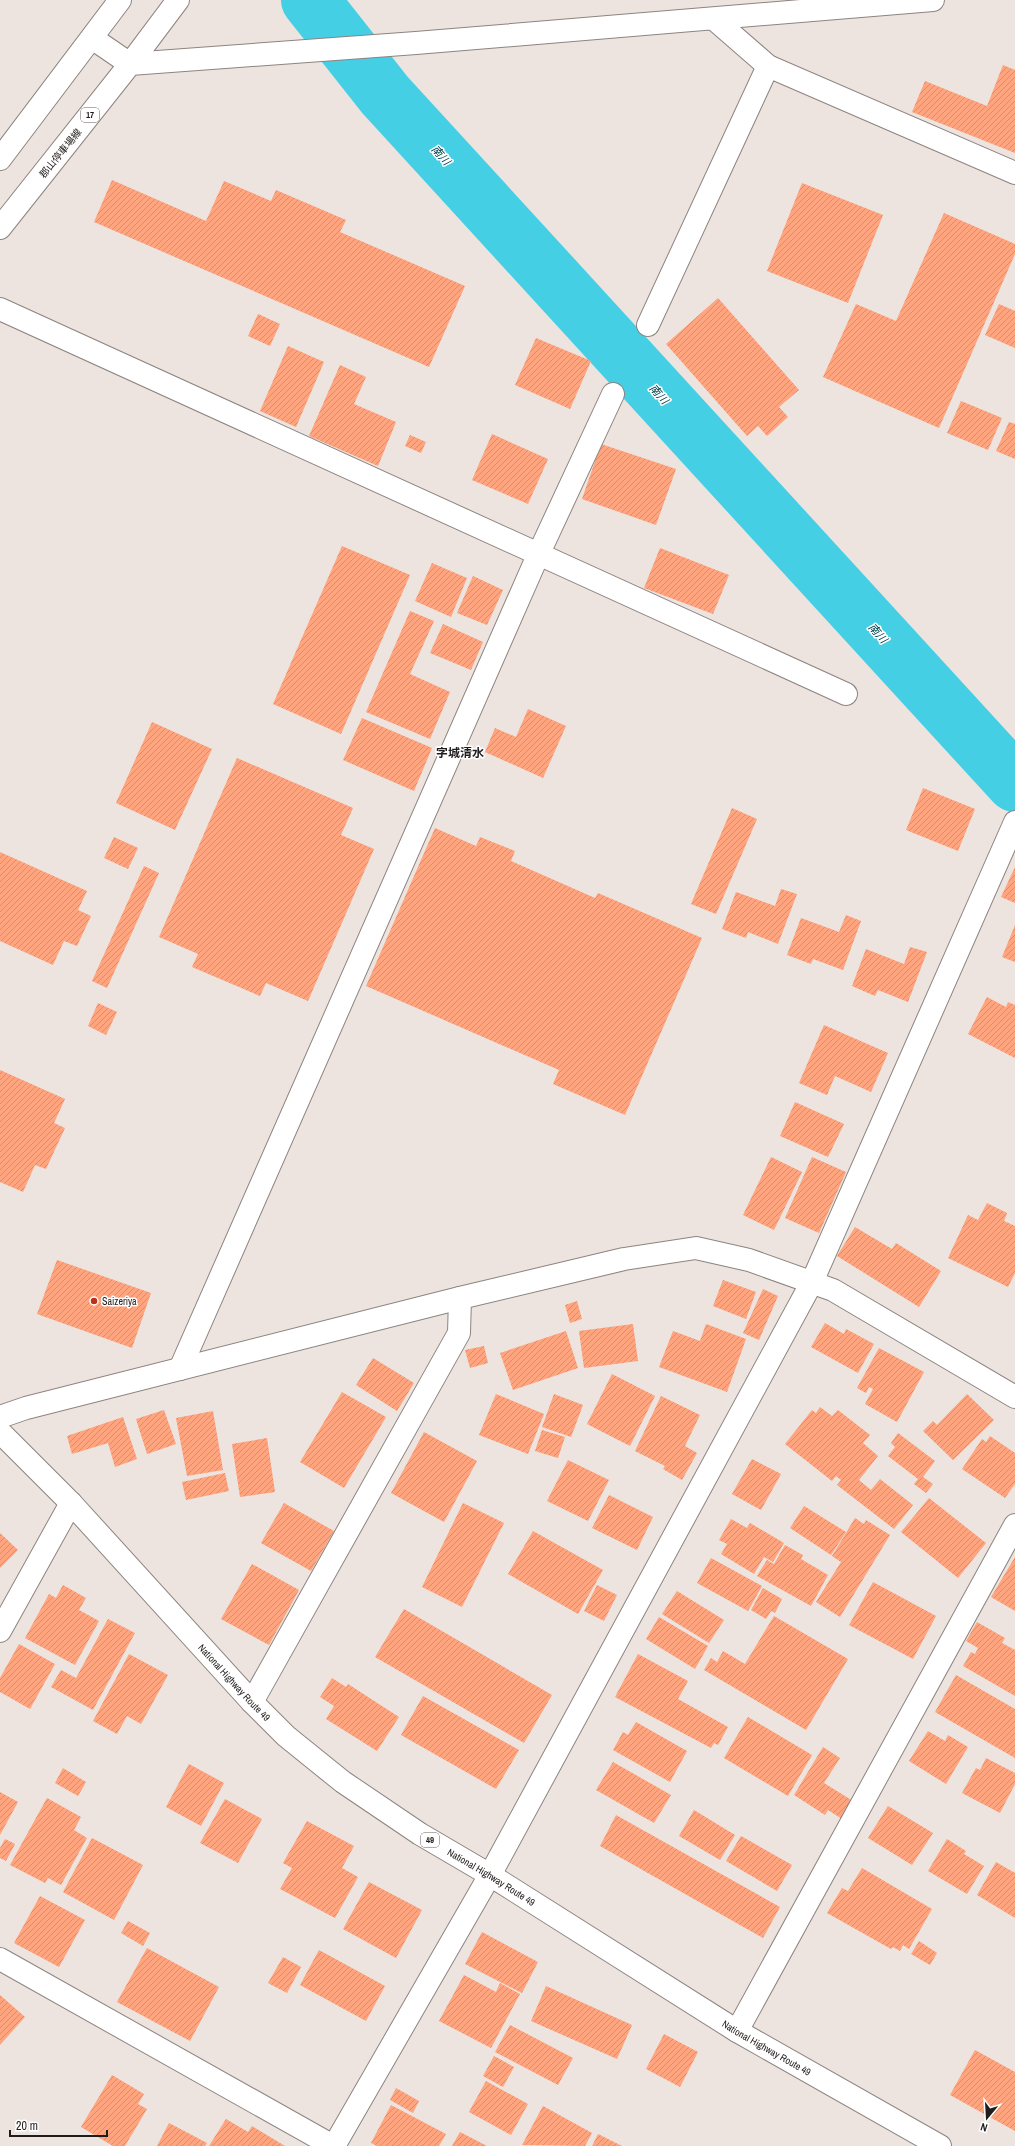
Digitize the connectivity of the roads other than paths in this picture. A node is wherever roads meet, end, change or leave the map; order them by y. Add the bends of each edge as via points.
1 (120, 0) edge
2 (178, 0) edge
3 (933, 0) edge
4 (714, 19) junction
5 (92, 38) junction
6 (130, 64) junction
7 (768, 66) junction
8 (0, 159) edge
9 (1015, 173) edge
10 (0, 228) edge
11 (0, 309) edge
12 (648, 325) dead end
13 (613, 394) dead end
14 (539, 553) junction
15 (846, 694) dead end
16 (1015, 822) edge
17 (812, 1282) junction
18 (460, 1298) junction
19 (180, 1369) junction
20 (1015, 1397) edge
21 (0, 1417) edge
22 (0, 1432) edge
23 (71, 1503) junction
24 (1015, 1525) edge
25 (0, 1631) edge
26 (252, 1702) junction
27 (490, 1875) junction
28 (0, 1959) edge
29 (737, 2030) junction
30 (333, 2146) edge
31 (940, 2146) edge

1 - 5 main road
2 - 6 main road, 郡山停車場線 / 17
3 - 4 main road
4 - 6 main road
4 - 7 main road
5 - 6 main road
5 - 8 main road
6 - 10 main road, 郡山停車場線 / 17
7 - 9 main road
7 - 12 main road
11 - 14 main road
13 - 14 main road
14 - 15 main road
14 - 19 main road
16 - 17 main road
17 - 18 main road via 749,1260 696,1248 624,1259
17 - 20 main road via 833,1290
17 - 27 main road
18 - 19 main road
18 - 26 main road via 459,1332
19 - 21 main road
22 - 23 main road, National Highway Route 49 / 49
23 - 25 main road
23 - 26 main road, National Highway Route 49 / 49
24 - 29 main road
26 - 27 main road, National Highway Route 49 / 49 via 286,1736 342,1782 420,1834
27 - 29 main road, National Highway Route 49 / 49
27 - 30 main road
28 - 30 main road
29 - 31 main road, National Highway Route 49 / 49

